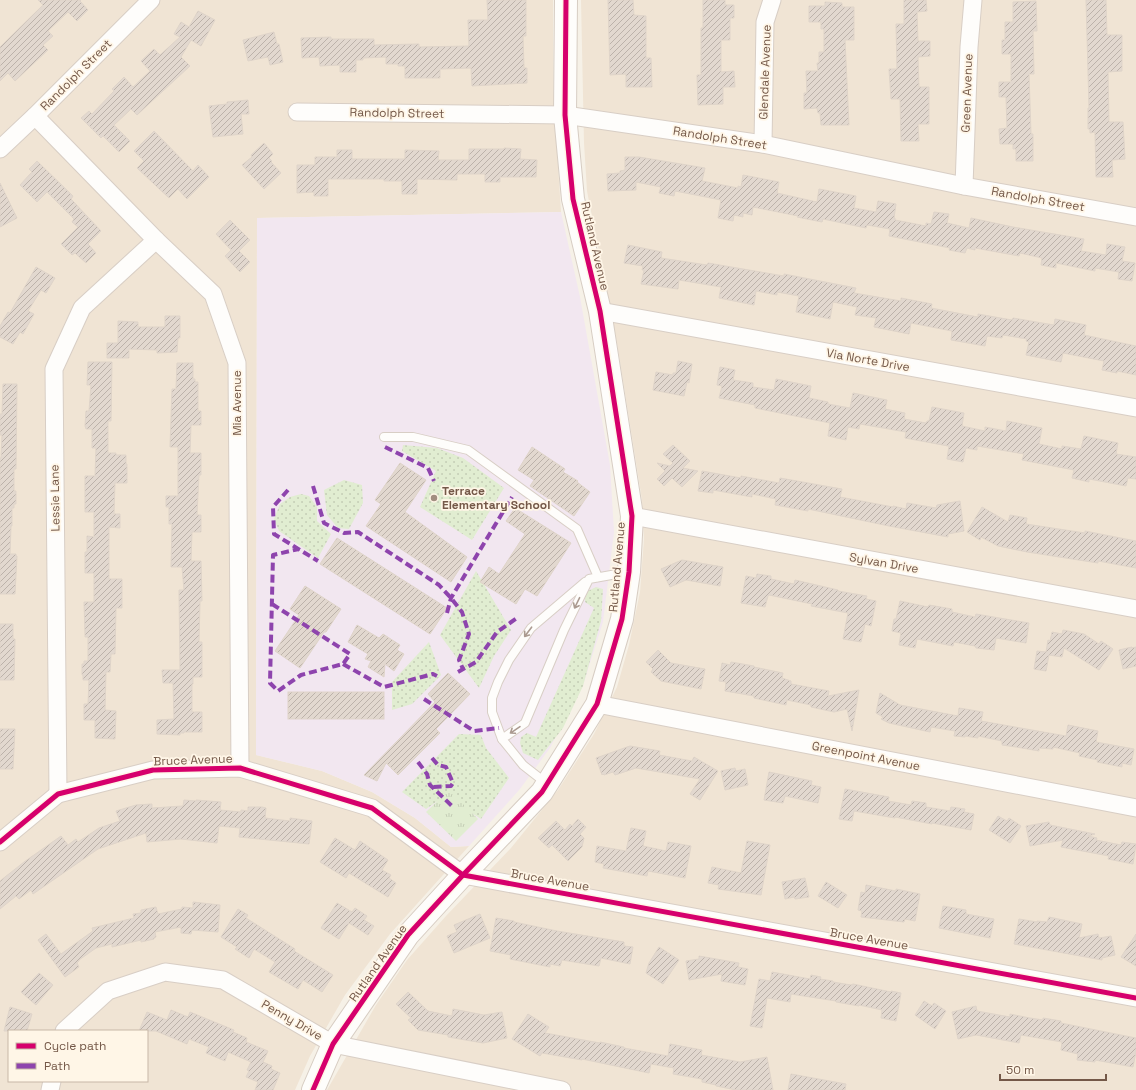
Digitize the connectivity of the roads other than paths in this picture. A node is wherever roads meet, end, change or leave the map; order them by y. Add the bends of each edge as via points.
1 (151, 0) edge
2 (566, 0) edge
3 (772, 0) edge
4 (974, 0) edge
5 (297, 112) dead end
6 (565, 115) junction
7 (35, 116) junction
8 (763, 144) junction
9 (0, 149) edge
10 (964, 186) junction
11 (1136, 217) edge
12 (156, 240) junction
13 (600, 311) junction
14 (1136, 408) edge
15 (384, 437) dead end
16 (632, 516) junction
17 (629, 572) junction
18 (598, 577) junction
19 (589, 579) junction
20 (1136, 609) edge
21 (597, 704) junction
22 (502, 739) junction
23 (240, 768) junction
24 (547, 784) junction
25 (58, 794) junction
26 (1136, 808) edge
27 (0, 842) edge
28 (464, 874) junction
29 (1136, 998) edge
30 (65, 1030) edge
31 (333, 1044) junction
32 (313, 1090) edge
33 (562, 1090) edge

1 - 7 street, Randolph Street
2 - 6 street, Rutland Avenue
3 - 8 street, Glendale Avenue via 765,22
4 - 10 street, Green Avenue via 969,47
5 - 6 street, Randolph Street
6 - 8 street, Randolph Street
6 - 13 street, Rutland Avenue via 573,199
7 - 9 street, Randolph Street
7 - 12 street, Mia Avenue
8 - 10 street, Randolph Street
10 - 11 street, Randolph Street
12 - 23 street, Mia Avenue via 213,294 237,363
12 - 25 street, Lessie Lane via 82,308 54,369
13 - 14 street, Via Norte Drive
13 - 16 street, Rutland Avenue
15 - 18 lane via 413,437 468,450 576,529
16 - 17 street, Rutland Avenue
16 - 20 street, Sylvan Drive
17 - 18 lane
17 - 21 street, Rutland Avenue via 622,619
18 - 19 lane
19 -> 22 lane via 564,630 525,723
19 -> 22 lane via 531,628 509,660 492,698 492,712
21 - 24 street, Rutland Avenue
21 - 26 street, Greenpoint Avenue
22 - 24 lane via 523,765
23 - 25 street, Bruce Avenue via 153,770
23 - 28 street, Bruce Avenue via 372,808
24 - 28 street, Rutland Avenue
25 - 27 street, Bruce Avenue
28 - 29 street, Bruce Avenue
28 - 31 street, Rutland Avenue via 408,935
30 - 31 street, Penny Drive via 108,991 165,972 223,980
31 - 32 street, Rutland Avenue
31 - 33 street, Penny Drive

